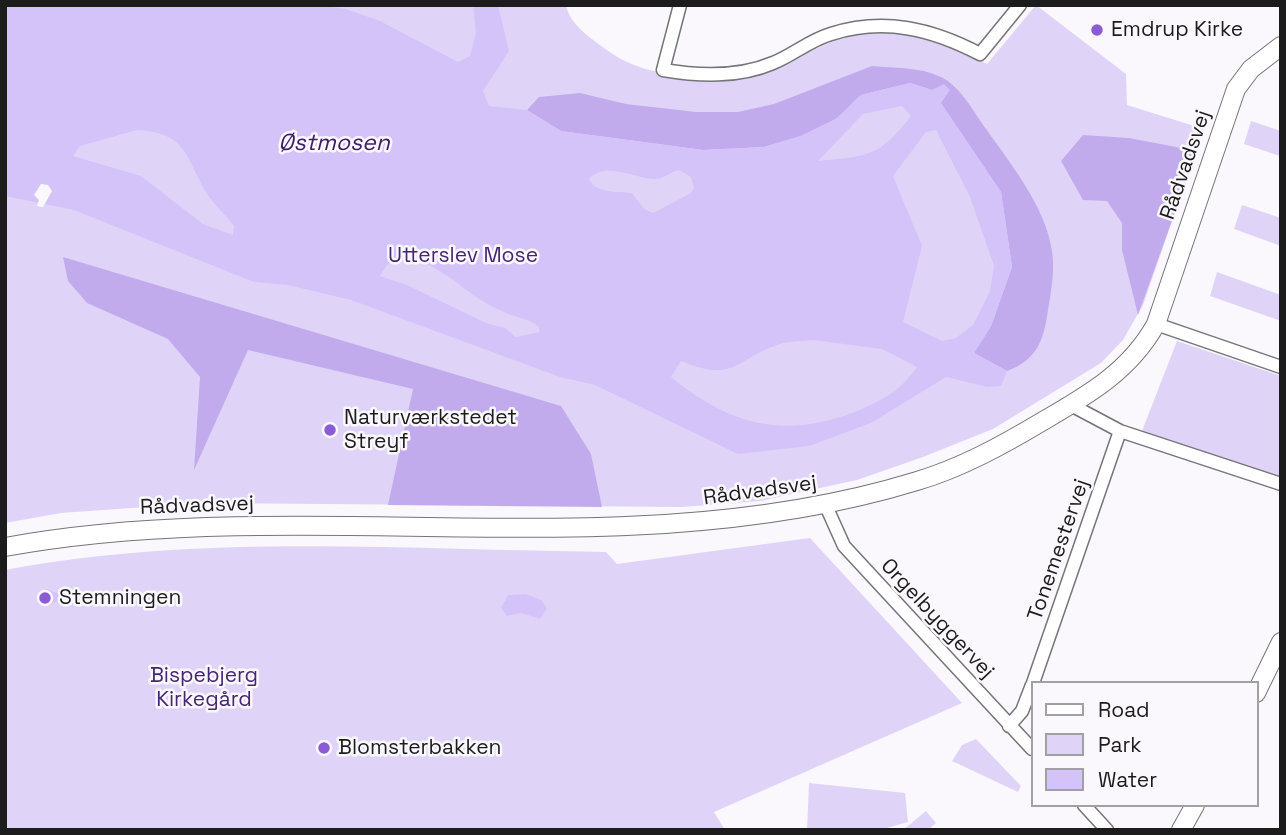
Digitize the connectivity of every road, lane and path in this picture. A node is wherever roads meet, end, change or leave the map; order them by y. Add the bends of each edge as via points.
1 (680, 5) edge
2 (1020, 5) edge
3 (1281, 46) edge
4 (1156, 324) junction
5 (1281, 367) edge
6 (1071, 405) junction
7 (1120, 430) junction
8 (1281, 484) edge
9 (826, 506) junction
10 (5, 547) edge
11 (1281, 642) edge
12 (1034, 681) edge
13 (1258, 690) edge
14 (1030, 691) edge
15 (1009, 726) junction
16 (1030, 747) edge
17 (1086, 807) edge
18 (1194, 807) edge
19 (1107, 830) edge
20 (1181, 830) edge

1 - 2 street via 663,70 697,76 773,64 828,34 887,25 929,32 980,54
3 - 4 street, Rådvadsvej via 1251,69 1236,89
4 - 5 street
4 - 6 street, Rådvadsvej via 1143,348 1125,366
6 - 7 street
6 - 9 street, Rådvadsvej via 1000,446 920,481
7 - 8 street
7 - 12 street, Tonemestervej
9 - 10 street, Rådvadsvej via 724,522 616,527 176,526 57,537
9 - 15 street, Orgelbyggervej via 844,546
11 - 13 street
14 - 15 street, Tonemestervej
15 - 16 street, Orgelbyggervej
17 - 19 street
18 - 20 street

